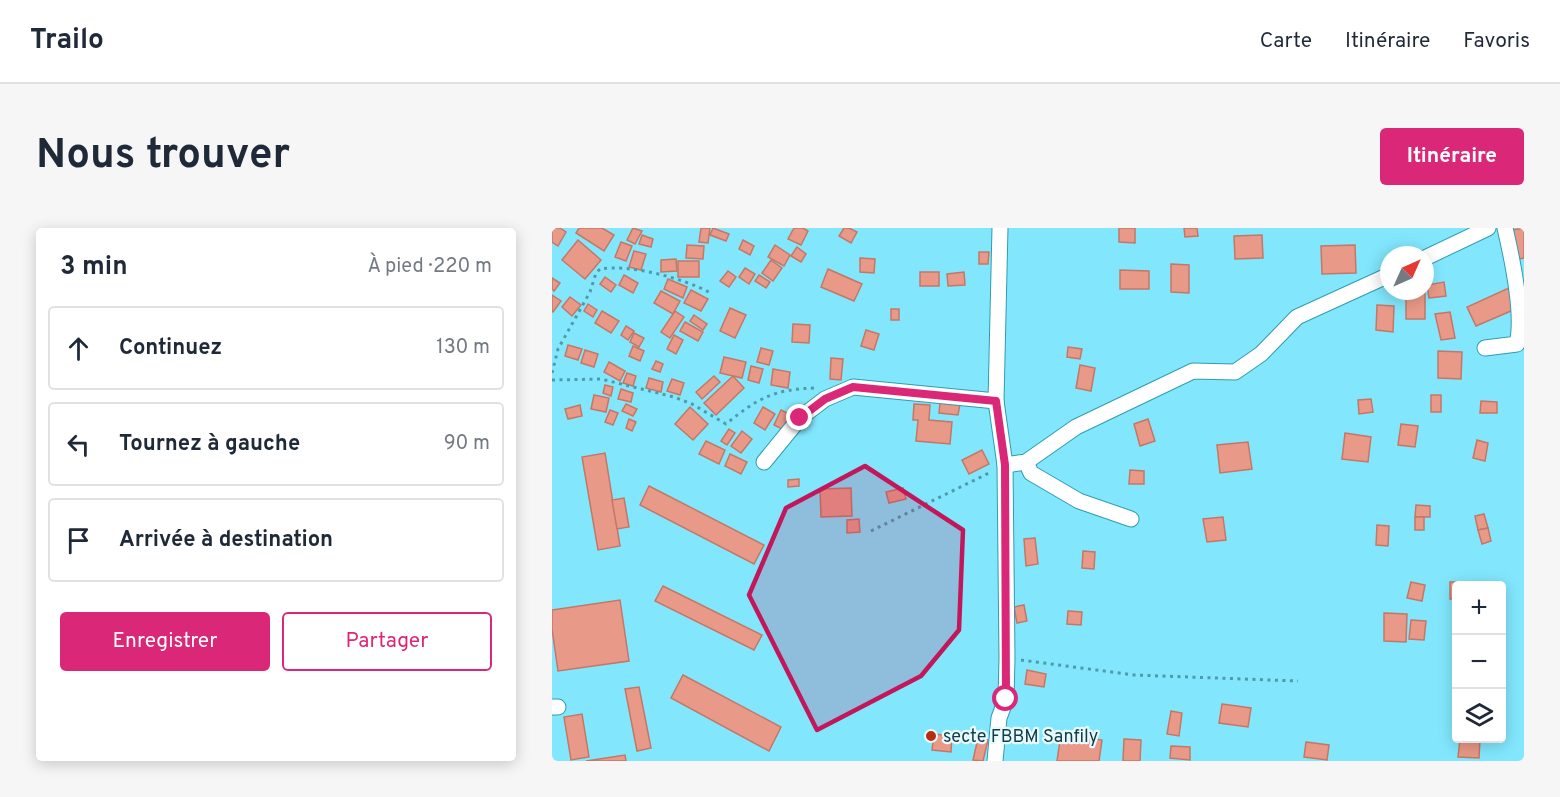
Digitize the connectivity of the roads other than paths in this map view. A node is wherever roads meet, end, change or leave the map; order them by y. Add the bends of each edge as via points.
1 (1000, 228) edge
2 (1488, 228) edge
3 (1505, 228) edge
4 (1434, 254) edge
5 (1380, 278) edge
6 (1523, 326) edge
7 (1485, 348) dead end
8 (996, 401) junction
9 (765, 462) dead end
10 (1026, 462) junction
11 (1005, 465) junction
12 (1131, 519) dead end
13 (995, 761) edge

1 - 8 street
2 - 4 street
3 - 6 street via 1524,314
5 - 10 street via 1297,317 1261,354 1235,372 1193,371 1076,427
6 - 7 street via 1517,344
8 - 9 street via 853,387 825,399 800,418
8 - 11 street
10 - 11 street
10 - 12 street via 1031,474 1079,501
11 - 13 street via 1006,699 999,718

